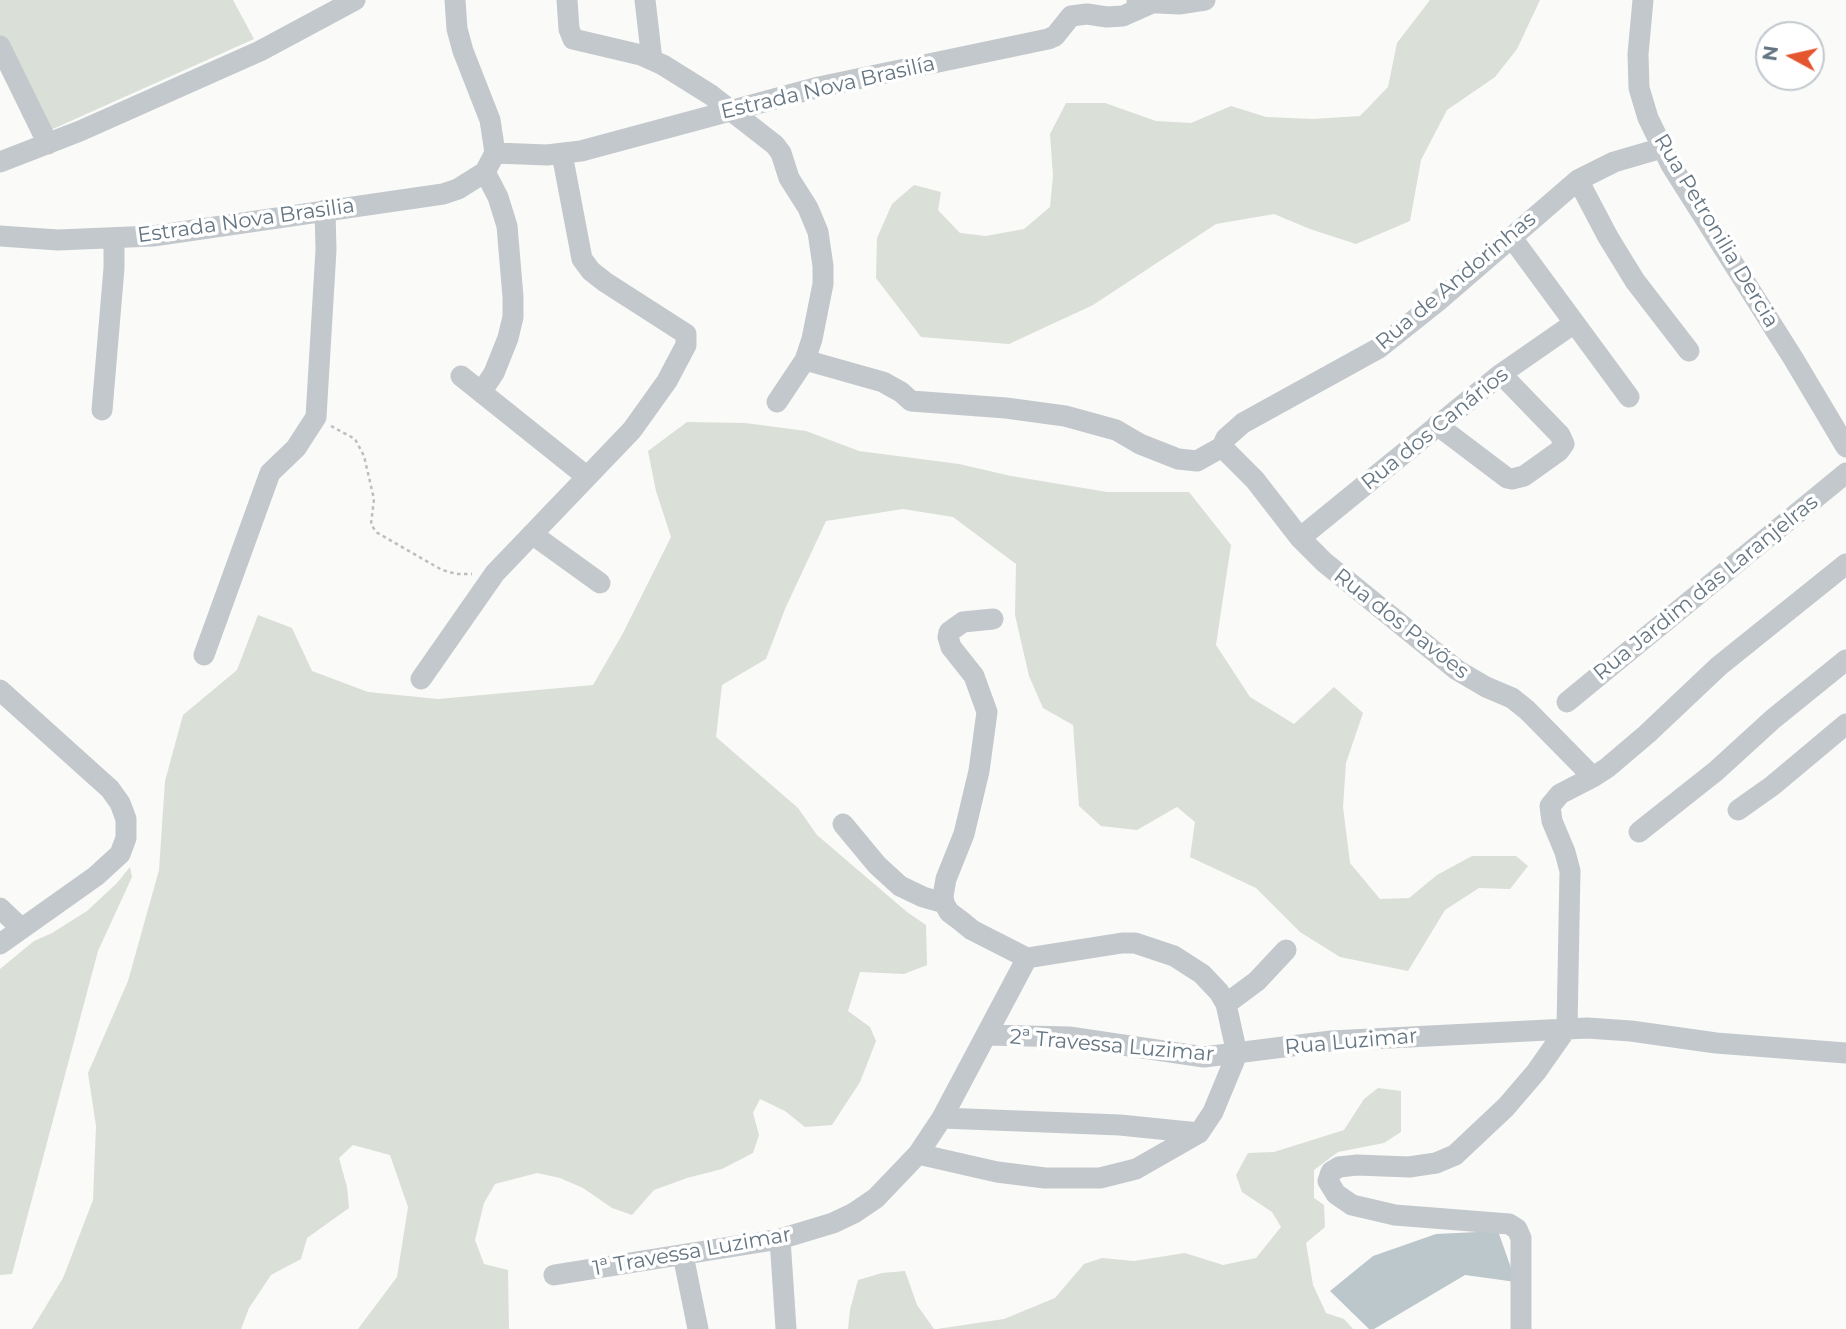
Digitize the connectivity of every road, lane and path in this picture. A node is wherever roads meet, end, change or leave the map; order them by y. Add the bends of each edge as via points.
1 (355, 0) edge
2 (455, 0) edge
3 (567, 0) edge
4 (645, 0) edge
5 (1125, 0) edge
6 (1205, 0) edge
7 (1643, 0) edge
8 (1150, 4) junction
9 (0, 46) edge
10 (652, 60) junction
11 (731, 110) junction
12 (48, 144) junction
13 (1662, 148) junction
14 (562, 154) junction
15 (0, 162) edge
16 (490, 163) junction
17 (1578, 180) junction
18 (325, 210) junction
19 (0, 236) edge
20 (1512, 238) junction
21 (114, 239) junction
22 (1573, 324) junction
23 (1689, 351) dead end
24 (805, 360) junction
25 (1501, 374) junction
26 (461, 376) dead end
27 (482, 391) junction
28 (1629, 397) dead end
29 (777, 402) dead end
30 (102, 410) dead end
31 (316, 417) junction
32 (1437, 425) junction
33 (1222, 447) junction
34 (1846, 447) edge
35 (1846, 473) edge
36 (586, 476) junction
37 (532, 534) junction
38 (1300, 538) junction
39 (1846, 564) edge
40 (495, 573) junction
41 (600, 583) dead end
42 (993, 619) dead end
43 (204, 655) dead end
44 (1846, 660) edge
45 (421, 679) dead end
46 (0, 690) edge
47 (1567, 702) dead end
48 (1846, 724) edge
49 (1596, 775) junction
50 (1738, 810) dead end
51 (843, 824) dead end
52 (1639, 832) dead end
53 (944, 903) junction
54 (0, 908) edge
55 (22, 928) junction
56 (0, 944) edge
57 (1286, 950) dead end
58 (1027, 958) junction
59 (1226, 1004) junction
60 (1567, 1028) junction
61 (987, 1035) junction
62 (1846, 1053) edge
63 (1237, 1054) junction
64 (942, 1118) junction
65 (1199, 1133) junction
66 (918, 1154) junction
67 (780, 1239) junction
68 (683, 1255) junction
69 (554, 1275) dead end
70 (698, 1329) edge
71 (786, 1329) edge
72 (1521, 1329) edge

1 - 12 street via 260,51
2 - 16 street via 460,40 490,120
3 - 10 street via 573,38
4 - 10 street
5 - 8 street
6 - 8 street
7 - 13 street, Rua Petronilia Dercia via 1639,88
8 - 11 street, Estrada Nova Brasilía via 1123,16 1071,16 1048,39
9 - 12 street
10 - 11 street
11 - 14 street, Estrada Nova Brasilía
11 - 24 street via 782,153 789,178 818,232 823,284
12 - 15 street
13 - 17 street, Rua de Andorinhas via 1614,162
13 - 34 street, Rua Petronilia Dercia
14 - 16 street, Estrada Nova Brasilía
14 - 36 street via 582,259 605,282 688,339 667,381 632,430
16 - 18 street, Estrada Nova Brasilia via 458,189 443,194
16 - 27 street via 507,226 513,317 494,373
17 - 20 street, Rua de Andorinhas
17 - 23 street via 1635,281
18 - 21 street, Estrada Nova Brasilia
18 - 31 street
19 - 21 street, Estrada Nova Brasilia
20 - 22 street
20 - 33 street, Rua de Andorinhas via 1379,348 1243,423
21 - 30 street
22 - 25 street, Rua dos Canários
22 - 28 street
24 - 29 street
24 - 33 street via 883,382 911,401 1065,416 1116,430 1178,459 1197,461
25 - 32 street, Rua dos Canários
25 - 32 street via 1560,435 1564,444 1559,451 1524,476 1507,478
26 - 27 street
27 - 36 street
31 - 40 path via 355,439 369,476 374,499 371,524 376,532 442,570
31 - 43 street via 296,448 270,473
32 - 38 street, Rua dos Canários
33 - 38 street, Rua dos Pavões via 1264,490
35 - 47 street, Rua Jardim das Laranjelras
36 - 37 street
37 - 40 street
37 - 41 street
38 - 49 street, Rua dos Pavões via 1457,670 1527,710
39 - 49 street via 1718,666
40 - 45 street
42 - 53 street via 963,622 948,637 974,676 986,712 979,771 964,834 946,879
44 - 52 street
46 - 55 street via 110,789 126,819 120,855
48 - 50 street
49 - 60 street via 1555,798 1550,813 1570,871
51 - 53 street via 900,886
53 - 58 street via 972,930
54 - 55 street
55 - 56 street
57 - 59 street via 1257,981
58 - 59 street via 1135,943 1174,956 1202,974
58 - 61 street, 1ª Travessa Luzimar
59 - 63 street
60 - 62 street, Rua Luzimar
60 - 63 street, Rua Luzimar via 1331,1041
60 - 72 street via 1506,1107 1455,1155 1409,1167 1339,1167 1328,1181 1336,1194 1352,1205 1395,1214 1509,1224 1517,1229 1521,1238
61 - 63 street, 2ª Travessa Luzimar via 1069,1037 1204,1057
61 - 64 street, 1ª Travessa Luzimar
63 - 65 street via 1229,1079
64 - 65 street
64 - 66 street, 1ª Travessa Luzimar
65 - 66 street via 1136,1169 1100,1178 997,1172
66 - 67 street, 1ª Travessa Luzimar via 876,1198 854,1213
67 - 68 street, 1ª Travessa Luzimar
67 - 71 street
68 - 69 street, 1ª Travessa Luzimar
68 - 70 street

